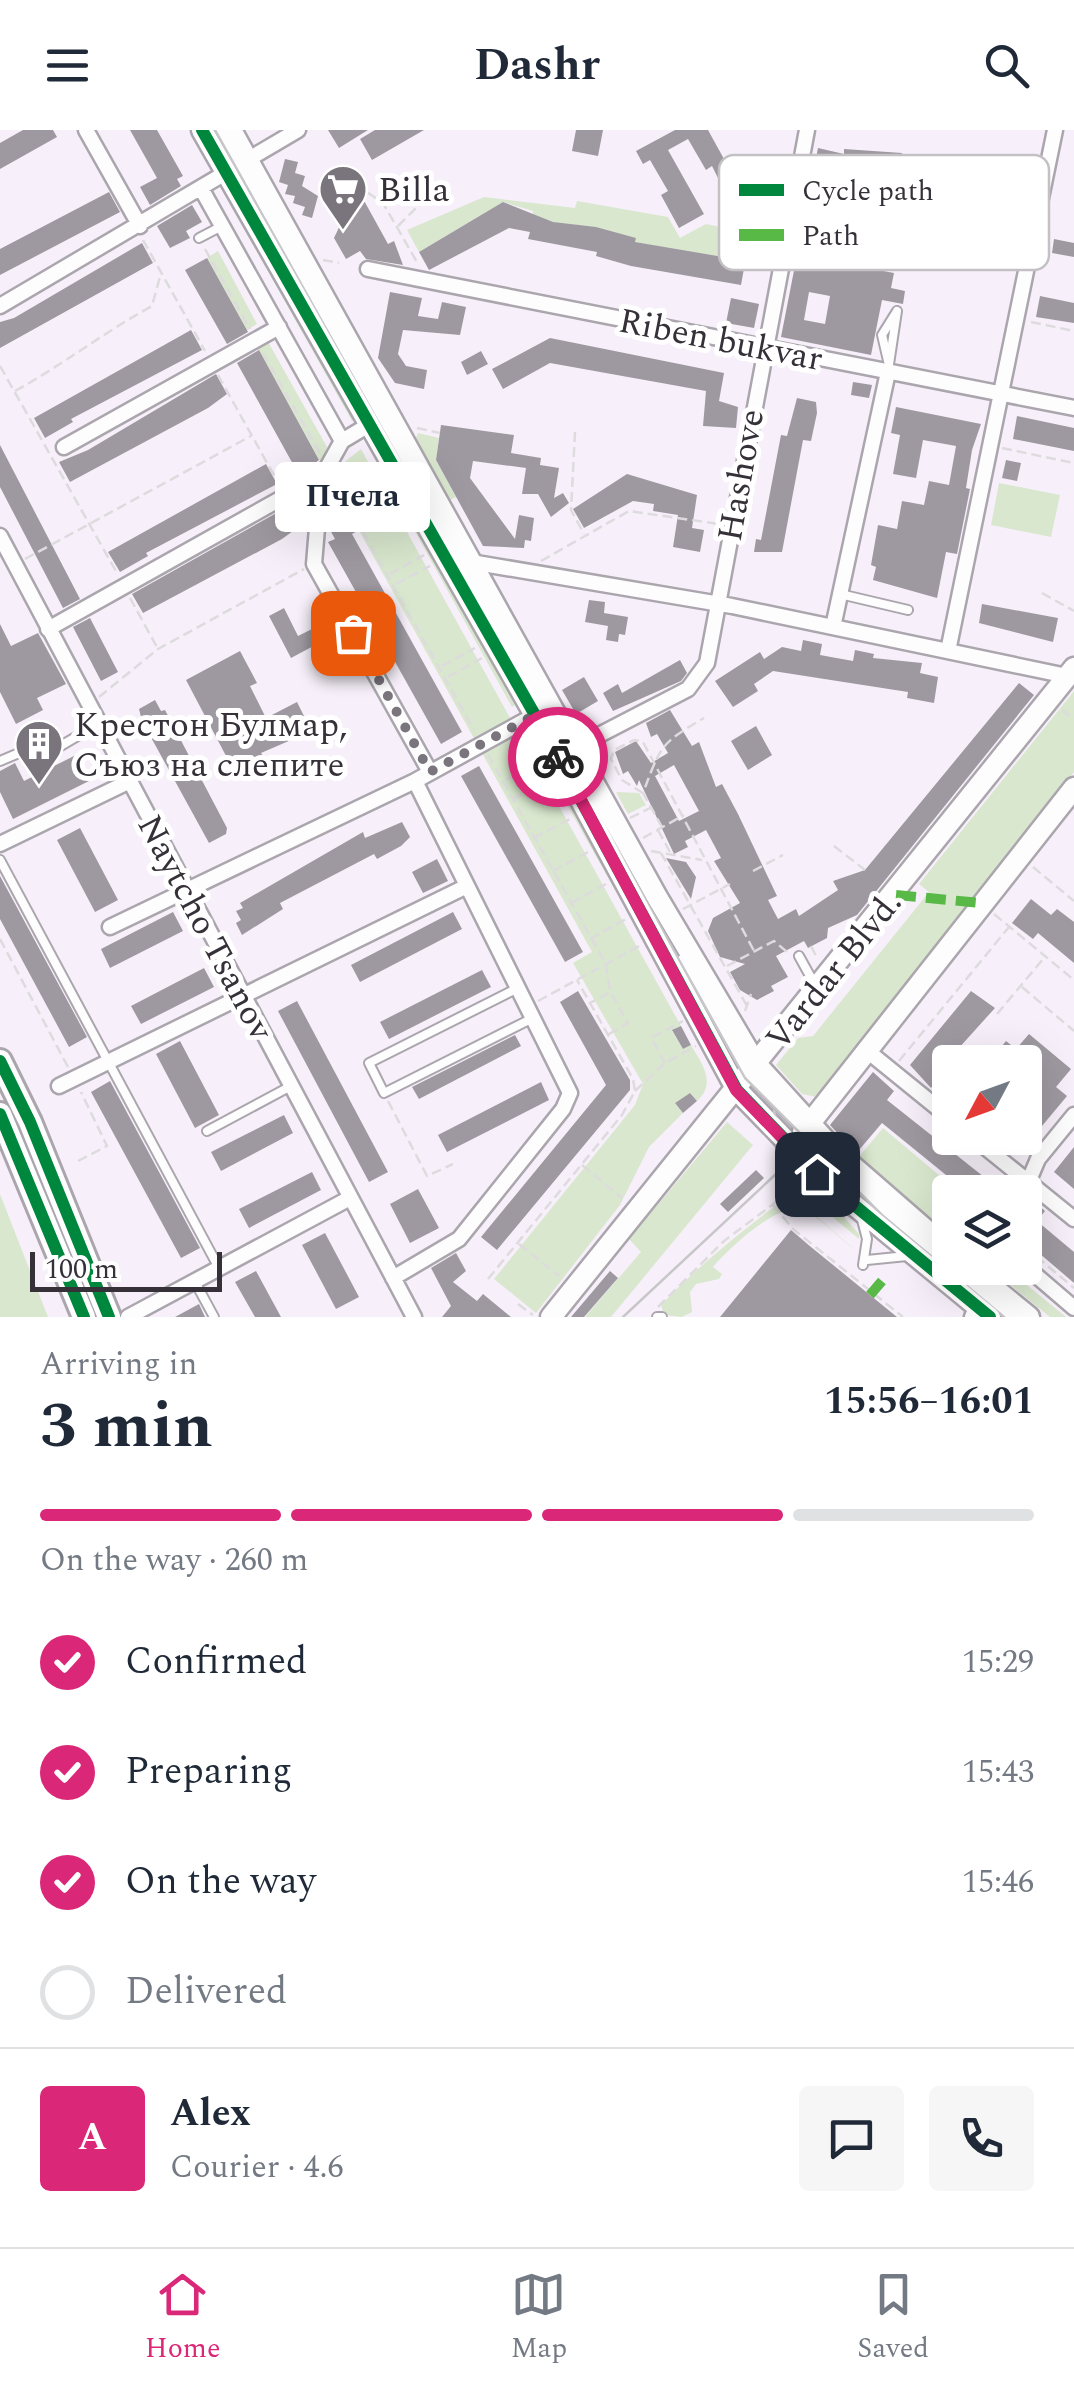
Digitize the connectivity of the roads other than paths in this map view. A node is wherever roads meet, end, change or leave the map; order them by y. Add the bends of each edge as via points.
1 (86, 130) edge
2 (202, 130) edge
3 (219, 130) edge
4 (231, 130) edge
5 (298, 130) edge
6 (807, 130) edge
7 (1055, 130) edge
8 (802, 155) edge
9 (1049, 160) edge
10 (238, 168) junction
11 (202, 190) junction
12 (140, 226) junction
13 (222, 226) junction
14 (199, 238) road end
15 (368, 270) dead end
16 (779, 270) edge
17 (1027, 270) edge
18 (0, 306) edge
19 (897, 311) dead end
20 (279, 327) junction
21 (763, 348) junction
22 (888, 368) junction
23 (1002, 394) junction
24 (1074, 408) edge
25 (372, 423) junction
26 (342, 441) junction
27 (64, 447) dead end
28 (296, 491) junction
29 (0, 536) edge
30 (472, 562) junction
31 (840, 594) junction
32 (717, 604) junction
33 (908, 610) dead end
34 (833, 627) junction
35 (48, 630) junction
36 (948, 651) junction
37 (1071, 672) edge
38 (535, 715) junction
39 (98, 724) junction
40 (574, 748) junction
41 (0, 761) edge
42 (430, 772) junction
43 (414, 780) junction
44 (128, 782) junction
45 (1074, 788) edge
46 (0, 844) edge
47 (0, 860) edge
48 (467, 886) junction
49 (186, 889) junction
50 (110, 927) dead end
51 (800, 956) road end
52 (518, 988) junction
53 (817, 988) junction
54 (242, 996) junction
55 (530, 1012) junction
56 (789, 1023) junction
57 (740, 1025) junction
58 (865, 1049) junction
59 (108, 1060) junction
60 (0, 1061) edge
61 (747, 1076) junction
62 (59, 1086) dead end
63 (291, 1086) junction
64 (932, 1103) edge
65 (0, 1114) edge
66 (1074, 1115) edge
67 (207, 1131) dead end
68 (801, 1135) junction
69 (992, 1155) edge
70 (1013, 1175) edge
71 (1031, 1175) edge
72 (350, 1198) junction
73 (1042, 1198) edge
74 (856, 1206) junction
75 (1074, 1219) edge
76 (932, 1237) edge
77 (932, 1251) edge
78 (919, 1259) junction
79 (220, 1268) junction
80 (393, 1278) junction
81 (1042, 1281) edge
82 (195, 1282) junction
83 (983, 1297) edge
84 (1074, 1308) edge
85 (84, 1317) edge
86 (108, 1317) edge
87 (128, 1317) edge
88 (214, 1317) edge
89 (414, 1317) edge
90 (551, 1317) edge
91 (1009, 1317) edge
92 (1029, 1317) edge

1 - 12 street
2 - 10 street
3 - 10 lane
4 - 10 street
5 - 10 street
6 - 8 street, Hashove
7 - 9 street
10 - 11 street
10 - 25 street
10 - 30 street
10 - 61 lane
11 - 12 street
11 - 13 street
12 - 18 street
13 - 14 lane
13 - 20 street
15 - 21 street, Riben bukvar
16 - 21 street, Hashove
17 - 23 street
19 - 22 lane
20 - 26 street
20 - 27 street
21 - 22 street, Riben bukvar
21 - 32 street, Hashove
22 - 23 street, Riben bukvar
22 - 31 street
23 - 24 street, Riben bukvar
23 - 36 street
25 - 26 street
25 - 38 street
26 - 28 street via 329,470
28 - 35 street
28 - 42 street via 317,528 314,564
29 - 35 street, Naytcho Tsanov
30 - 32 street
30 - 40 street
31 - 33 lane
31 - 34 street
32 - 34 street
32 - 40 street, Hashove via 699,678
34 - 36 street
35 - 39 street, Naytcho Tsanov
36 - 37 street
37 - 53 street, Vardar Blvd.
38 - 42 street
38 - 61 street
39 - 41 lane via 52,750 26,750
39 - 44 street, Naytcho Tsanov
40 - 57 street
42 - 43 street
43 - 48 street
43 - 49 street
44 - 46 street
44 - 49 street, Naytcho Tsanov
45 - 58 street, Vardar Blvd.
47 - 59 lane
48 - 52 street
48 - 54 street
49 - 50 street
49 - 54 street, Naytcho Tsanov
51 - 53 lane
52 - 55 street
52 - 55 lane via 369,1063 384,1093
53 - 56 street, Vardar Blvd.
54 - 59 street
54 - 63 street, Naytcho Tsanov
55 - 80 street via 568,1086 563,1110 460,1240
56 - 57 street via 758,1036
56 - 61 street, Vardar Blvd.
57 - 61 street
58 - 64 street
58 - 68 street, Vardar Blvd.
59 - 62 street
59 - 79 lane
60 - 86 main road
61 - 68 street
61 - 68 street
61 - 90 street, Vardar Blvd.
63 - 67 lane
63 - 72 street, Naytcho Tsanov
65 - 85 main road
66 - 71 street
68 - 74 street
68 - 76 street
68 - 77 lane
69 - 70 street
72 - 79 street
72 - 80 street, Naytcho Tsanov
73 - 75 street
74 - 78 street
74 - 78 lane via 867,1239 866,1263 888,1255
78 - 83 street
79 - 82 street
80 - 89 street, Naytcho Tsanov
81 - 84 street
82 - 87 street
82 - 88 lane
83 - 91 lane
83 - 92 street

